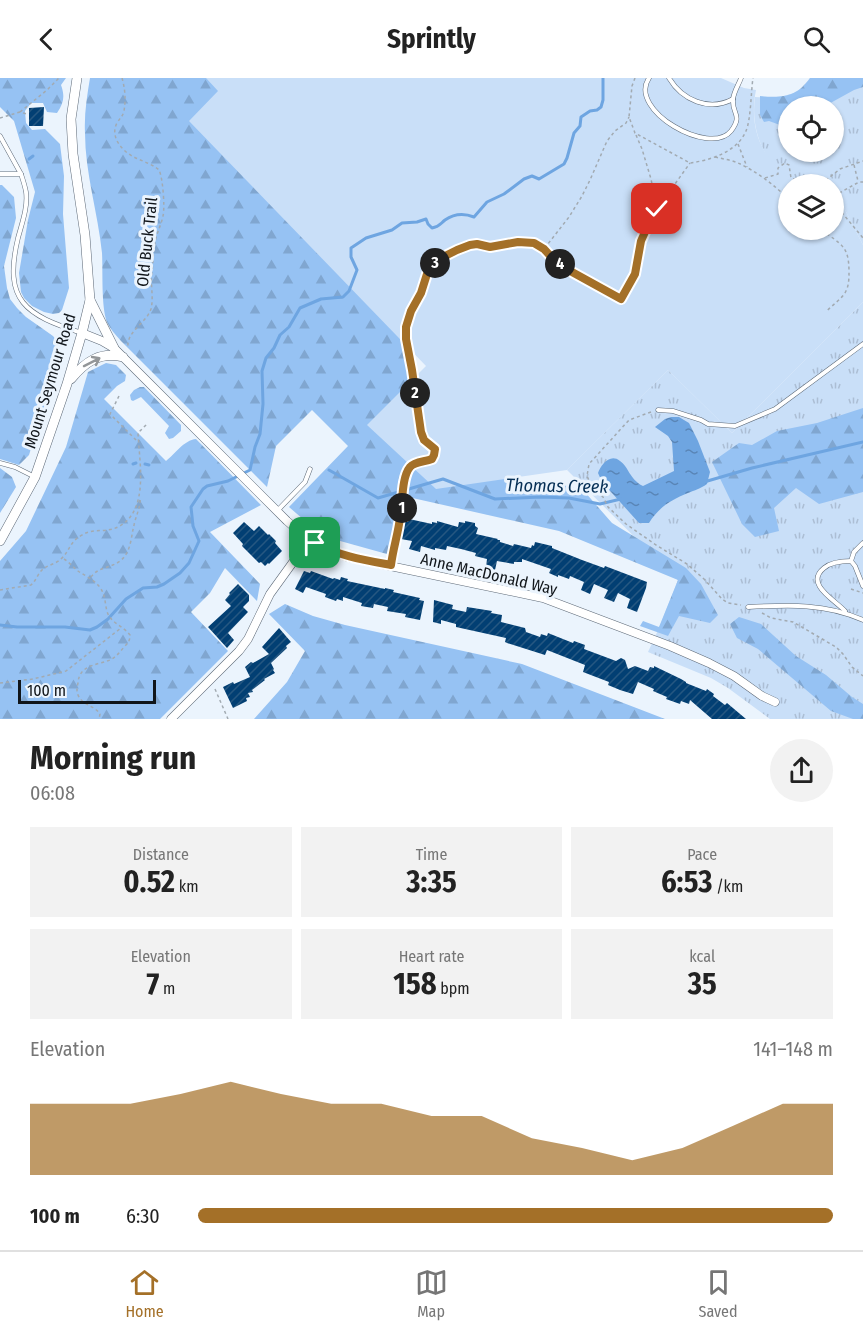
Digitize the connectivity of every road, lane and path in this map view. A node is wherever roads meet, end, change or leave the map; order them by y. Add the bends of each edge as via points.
1 (58, 78) edge
2 (77, 78) edge
3 (122, 78) edge
4 (649, 78) edge
5 (669, 78) edge
6 (741, 78) edge
7 (733, 99) junction
8 (20, 112) junction
9 (27, 114) dead end
10 (628, 117) dead end
11 (0, 118) edge
12 (635, 133) dead end
13 (0, 136) edge
14 (738, 143) dead end
15 (714, 157) dead end
16 (863, 161) edge
17 (690, 163) dead end
18 (854, 164) junction
19 (747, 168) junction
20 (0, 174) edge
21 (21, 174) junction
22 (778, 174) edge
23 (778, 174) edge
24 (790, 174) edge
25 (834, 174) edge
26 (764, 179) junction
27 (859, 182) junction
28 (863, 182) edge
29 (778, 190) edge
30 (844, 190) edge
31 (657, 209) junction
32 (844, 215) edge
33 (863, 238) edge
34 (837, 240) edge
35 (544, 249) junction
36 (90, 300) junction
37 (826, 312) dead end
38 (82, 333) junction
39 (863, 344) edge
40 (114, 348) junction
41 (126, 353) junction
42 (67, 384) junction
43 (119, 396) dead end
44 (658, 410) joint
45 (147, 424) dead end
46 (138, 442) junction
47 (0, 463) edge
48 (310, 469) dead end
49 (35, 477) junction
50 (140, 494) junction
51 (277, 511) junction
52 (309, 540) junction
53 (0, 541) edge
54 (863, 543) edge
55 (63, 558) junction
56 (851, 561) junction
57 (391, 565) junction
58 (90, 578) junction
59 (863, 586) edge
60 (851, 589) dead end
61 (0, 590) edge
62 (863, 593) edge
63 (748, 607) junction
64 (846, 612) junction
65 (863, 620) edge
66 (121, 627) junction
67 (863, 676) edge
68 (210, 680) junction
69 (0, 683) edge
70 (775, 702) dead end
71 (99, 719) edge
72 (171, 719) edge
73 (228, 719) edge

1 - 8 path
2 - 36 street, Mount Seymour Road via 71,119 73,154
3 - 41 path, Old Buck Trail via 125,101 114,132 128,153 161,173 164,214 154,244 150,312 132,334
4 - 7 lane via 644,90 652,107 667,122 692,134 715,138 729,133 738,117
5 - 7 lane via 688,99 697,102 711,104
6 - 7 lane
8 - 9 path
8 - 11 path
10 - 35 path via 607,141 582,196
12 - 31 path
13 - 21 lane
14 - 19 path
15 - 19 path
16 - 18 path
17 - 31 path
18 - 25 path
18 - 27 path
19 - 26 path
20 - 21 lane
21 - 38 lane via 26,204 15,256 15,288 23,303 36,314
22 - 24 path via 778,168 785,163
23 - 26 path
26 - 29 path
27 - 28 path
27 - 30 path
31 - 35 path via 641,241 635,274 621,299 555,261
32 - 33 path
34 - 37 path via 848,255 849,283
35 - 57 path via 525,241 494,247 470,245 441,258 430,270 406,331 421,432 435,451 432,459 409,468 402,489
36 - 38 street, Mount Seymour Road
36 - 40 street
38 - 40 street, Anne MacDonald Way
38 - 42 street, Mount Seymour Road
39 - 44 lane via 775,409 735,426 708,424 673,411
40 - 41 street, Anne MacDonald Way
42 -> 41 street via 86,363
41 - 51 street, Anne MacDonald Way
42 - 49 street, Mount Seymour Road
43 - 46 path via 109,413
44 - 63 path via 629,420 589,464 588,481 608,507 636,532 687,564 722,599
45 - 46 path via 138,433
46 - 50 path
47 - 49 lane
48 - 51 lane via 305,482
49 - 53 street, Mount Seymour Road
50 - 55 path via 123,524 82,535 73,541
50 - 58 path via 126,555
51 - 52 street, Anne MacDonald Way
52 - 57 street, Anne MacDonald Way via 347,557
52 - 68 street via 270,594 248,639
54 - 56 lane
55 - 58 path
55 - 61 path via 43,569 31,585
56 - 59 lane
56 - 64 lane via 831,563 817,579 825,594
57 - 70 street, Anne MacDonald Way via 543,598 670,646 723,670
58 - 66 path via 103,592 110,618
60 - 62 path
63 - 64 lane via 800,605
63 - 67 path via 800,625 836,647
64 - 65 lane
66 - 69 path via 66,671
66 - 71 path via 130,640 120,653 89,666 78,677 79,698 98,710
68 - 72 street
68 - 73 path

